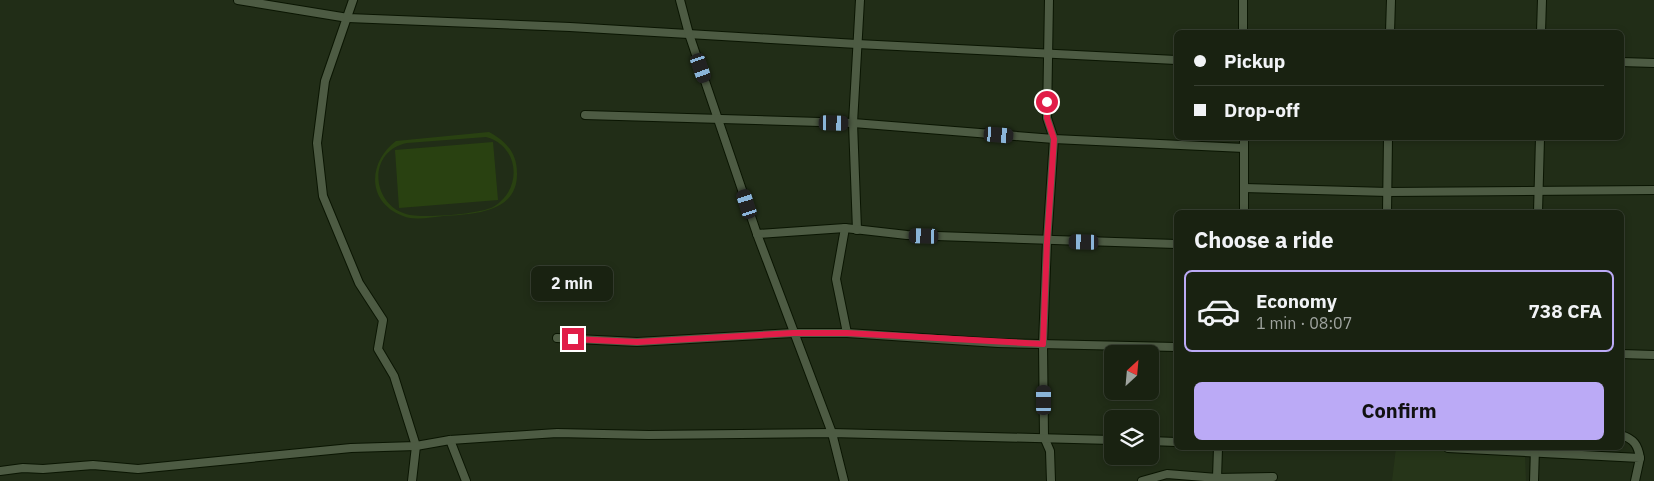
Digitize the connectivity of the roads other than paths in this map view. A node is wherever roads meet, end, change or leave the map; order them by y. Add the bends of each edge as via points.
1 (238, 0) edge
2 (353, 0) edge
3 (680, 0) edge
4 (860, 0) edge
5 (1049, 0) edge
6 (1243, 0) edge
7 (1391, 0) edge
8 (1542, 0) edge
9 (348, 18) junction
10 (1243, 30) edge
11 (1390, 30) edge
12 (1541, 30) edge
13 (689, 34) junction
14 (858, 44) junction
15 (1046, 54) junction
16 (1174, 60) edge
17 (1624, 62) edge
18 (1654, 63) edge
19 (585, 114) dead end
20 (718, 120) junction
21 (853, 123) junction
22 (1054, 139) junction
23 (1244, 140) edge
24 (1388, 140) edge
25 (1540, 140) edge
26 (1244, 148) junction
27 (1244, 188) junction
28 (1654, 190) edge
29 (1388, 192) junction
30 (1539, 192) junction
31 (1244, 210) edge
32 (1387, 210) edge
33 (1538, 210) edge
34 (845, 228) junction
35 (857, 230) junction
36 (757, 234) junction
37 (1047, 242) junction
38 (1174, 244) edge
39 (793, 333) junction
40 (847, 333) junction
41 (557, 338) dead end
42 (1043, 344) junction
43 (1174, 347) edge
44 (1624, 354) edge
45 (1654, 356) edge
46 (832, 433) junction
47 (1624, 436) edge
48 (1044, 437) junction
49 (450, 440) junction
50 (1104, 440) edge
51 (1159, 441) edge
52 (1174, 442) edge
53 (416, 446) junction
54 (1218, 450) edge
55 (1535, 450) edge
56 (1640, 458) junction
57 (0, 472) edge
58 (1273, 477) dead end
59 (1217, 478) junction
60 (412, 481) edge
61 (466, 481) edge
62 (844, 481) edge
63 (1051, 481) edge
64 (1142, 481) edge
65 (1534, 481) edge
66 (1634, 481) edge

1 - 9 street
2 - 9 street
3 - 13 street
4 - 14 street
5 - 15 street
6 - 10 street
7 - 11 street
8 - 12 street
9 - 13 street
9 - 53 street via 324,81 317,143 323,196 359,283 383,320 378,349 394,376
13 - 14 street
13 - 20 street
14 - 15 street
14 - 21 street
15 - 16 street
15 - 22 street via 1047,118
17 - 18 street
19 - 20 street
20 - 21 street
20 - 36 street
21 - 22 street
21 - 35 street
22 - 26 street
22 - 37 street
23 - 26 street
24 - 29 street
25 - 30 street
26 - 27 street
27 - 29 street
27 - 31 street
28 - 30 street
29 - 30 street
29 - 32 street
30 - 33 street
34 - 35 street
34 - 36 street
34 - 40 street via 836,279
35 - 37 street via 907,236
36 - 39 street
37 - 38 street
37 - 42 street
39 - 40 street
39 - 41 street via 637,342
39 - 46 street
40 - 42 street
42 - 43 street
42 - 48 street
44 - 45 street
46 - 48 street
46 - 49 street via 557,434
46 - 62 street
47 - 56 street via 1638,446
48 - 50 street
48 - 63 street via 1050,451
49 - 53 street
49 - 61 street
51 - 52 street
53 - 57 street via 351,448 138,469 93,465
53 - 60 street
54 - 59 street
55 - 56 street
55 - 65 street
56 - 66 street
58 - 59 street
59 - 64 street via 1167,474

